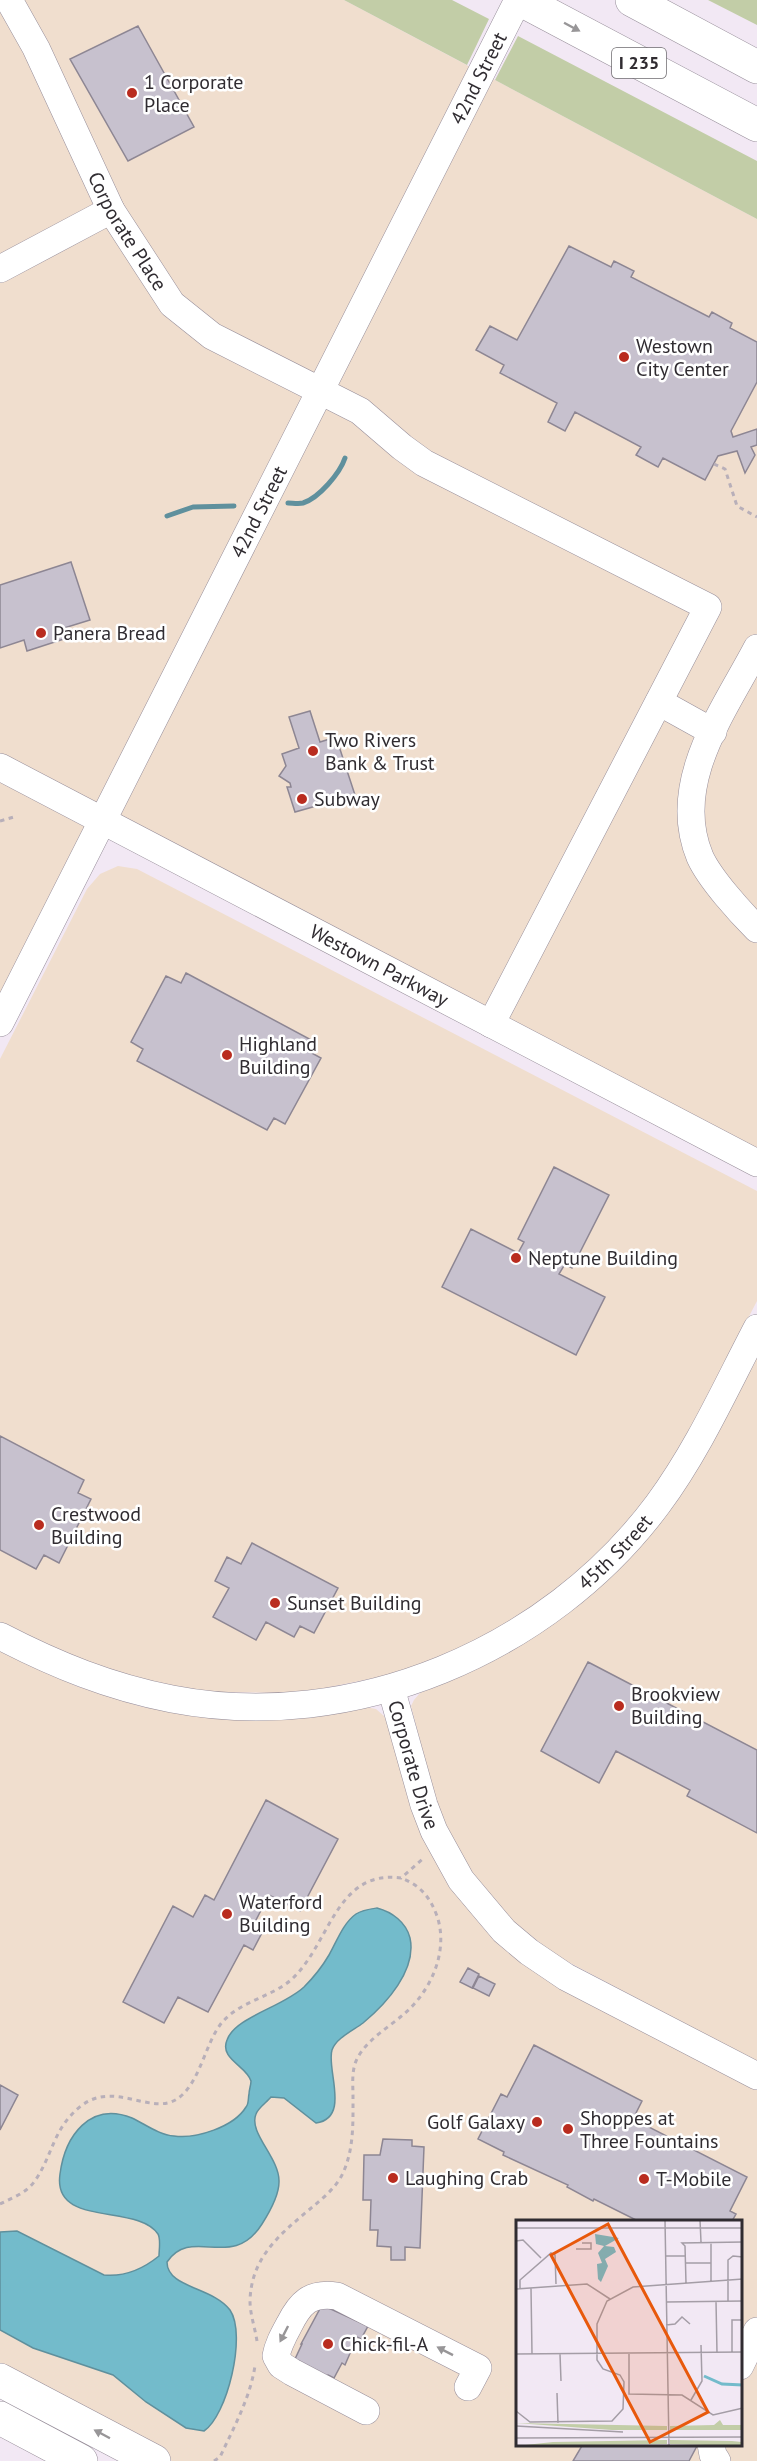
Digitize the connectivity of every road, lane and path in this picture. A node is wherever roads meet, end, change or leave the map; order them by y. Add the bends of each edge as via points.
1 (9, 0) edge
2 (519, 0) edge
3 (632, 0) edge
4 (674, 0) edge
5 (757, 42) edge
6 (757, 67) edge
7 (757, 125) edge
8 (111, 210) junction
9 (0, 269) edge
10 (321, 391) junction
11 (714, 464) dead end
12 (757, 517) edge
13 (757, 648) edge
14 (659, 702) junction
15 (713, 732) junction
16 (0, 767) edge
17 (16, 816) dead end
18 (103, 820) junction
19 (0, 821) edge
20 (757, 929) edge
21 (0, 1023) edge
22 (491, 1024) junction
23 (757, 1163) edge
24 (757, 1328) edge
25 (0, 1636) edge
26 (391, 1688) junction
27 (442, 1846) junction
28 (401, 1878) junction
29 (757, 2076) edge
30 (0, 2204) edge
31 (757, 2331) edge
32 (257, 2346) dead end
33 (256, 2362) dead end
34 (742, 2364) edge
35 (0, 2380) edge
36 (468, 2387) dead end
37 (366, 2411) dead end
38 (0, 2418) edge
39 (711, 2446) edge
40 (220, 2459) edge
41 (81, 2461) edge
42 (154, 2461) edge
43 (214, 2461) edge
44 (717, 2461) edge

1 - 8 street, Corporate Place via 36,48
2 -> 7 main road, I 235
2 - 10 street, 42nd Street
3 - 6 main road, I 235
4 - 5 main road
8 - 9 street
8 - 10 street, Corporate Place via 172,304 212,336
10 - 14 street, Corporate Place via 360,411 424,463 708,607
10 - 18 street, 42nd Street
11 - 12 path via 724,469 737,506
13 - 15 street
14 - 15 street
14 - 22 street
15 - 20 street via 700,756 692,794 695,840 701,859 714,878
16 - 18 street, Westown Parkway
17 - 19 path
18 - 21 street, 42nd Street
18 - 22 street, Westown Parkway
22 - 23 street, Westown Parkway
24 - 26 street, 45th Street via 680,1472 648,1517 595,1573 527,1627 481,1653
25 - 26 street, Corporate Drive via 88,1677 200,1703 280,1706
26 - 27 street, Corporate Drive via 424,1805
27 - 28 path
27 - 29 street, Corporate Drive via 481,1906 529,1952 566,1977
28 - 30 path via 372,1879 349,1896 311,1957 291,1979 232,2013 220,2025 189,2087 177,2099 163,2103 103,2096 88,2101 56,2135 34,2183
28 - 32 path via 424,1892 438,1918 441,1936 434,1973 414,2003 358,2056 353,2072 352,2144 338,2182 274,2240 258,2264 250,2302
31 - 34 street
33 - 40 path via 248,2396
42 -> 35 main road
36 -> 37 street via 478,2368 337,2296 323,2294 309,2299 298,2307 276,2356 292,2372
38 - 41 main road
39 - 44 street
40 - 43 path

